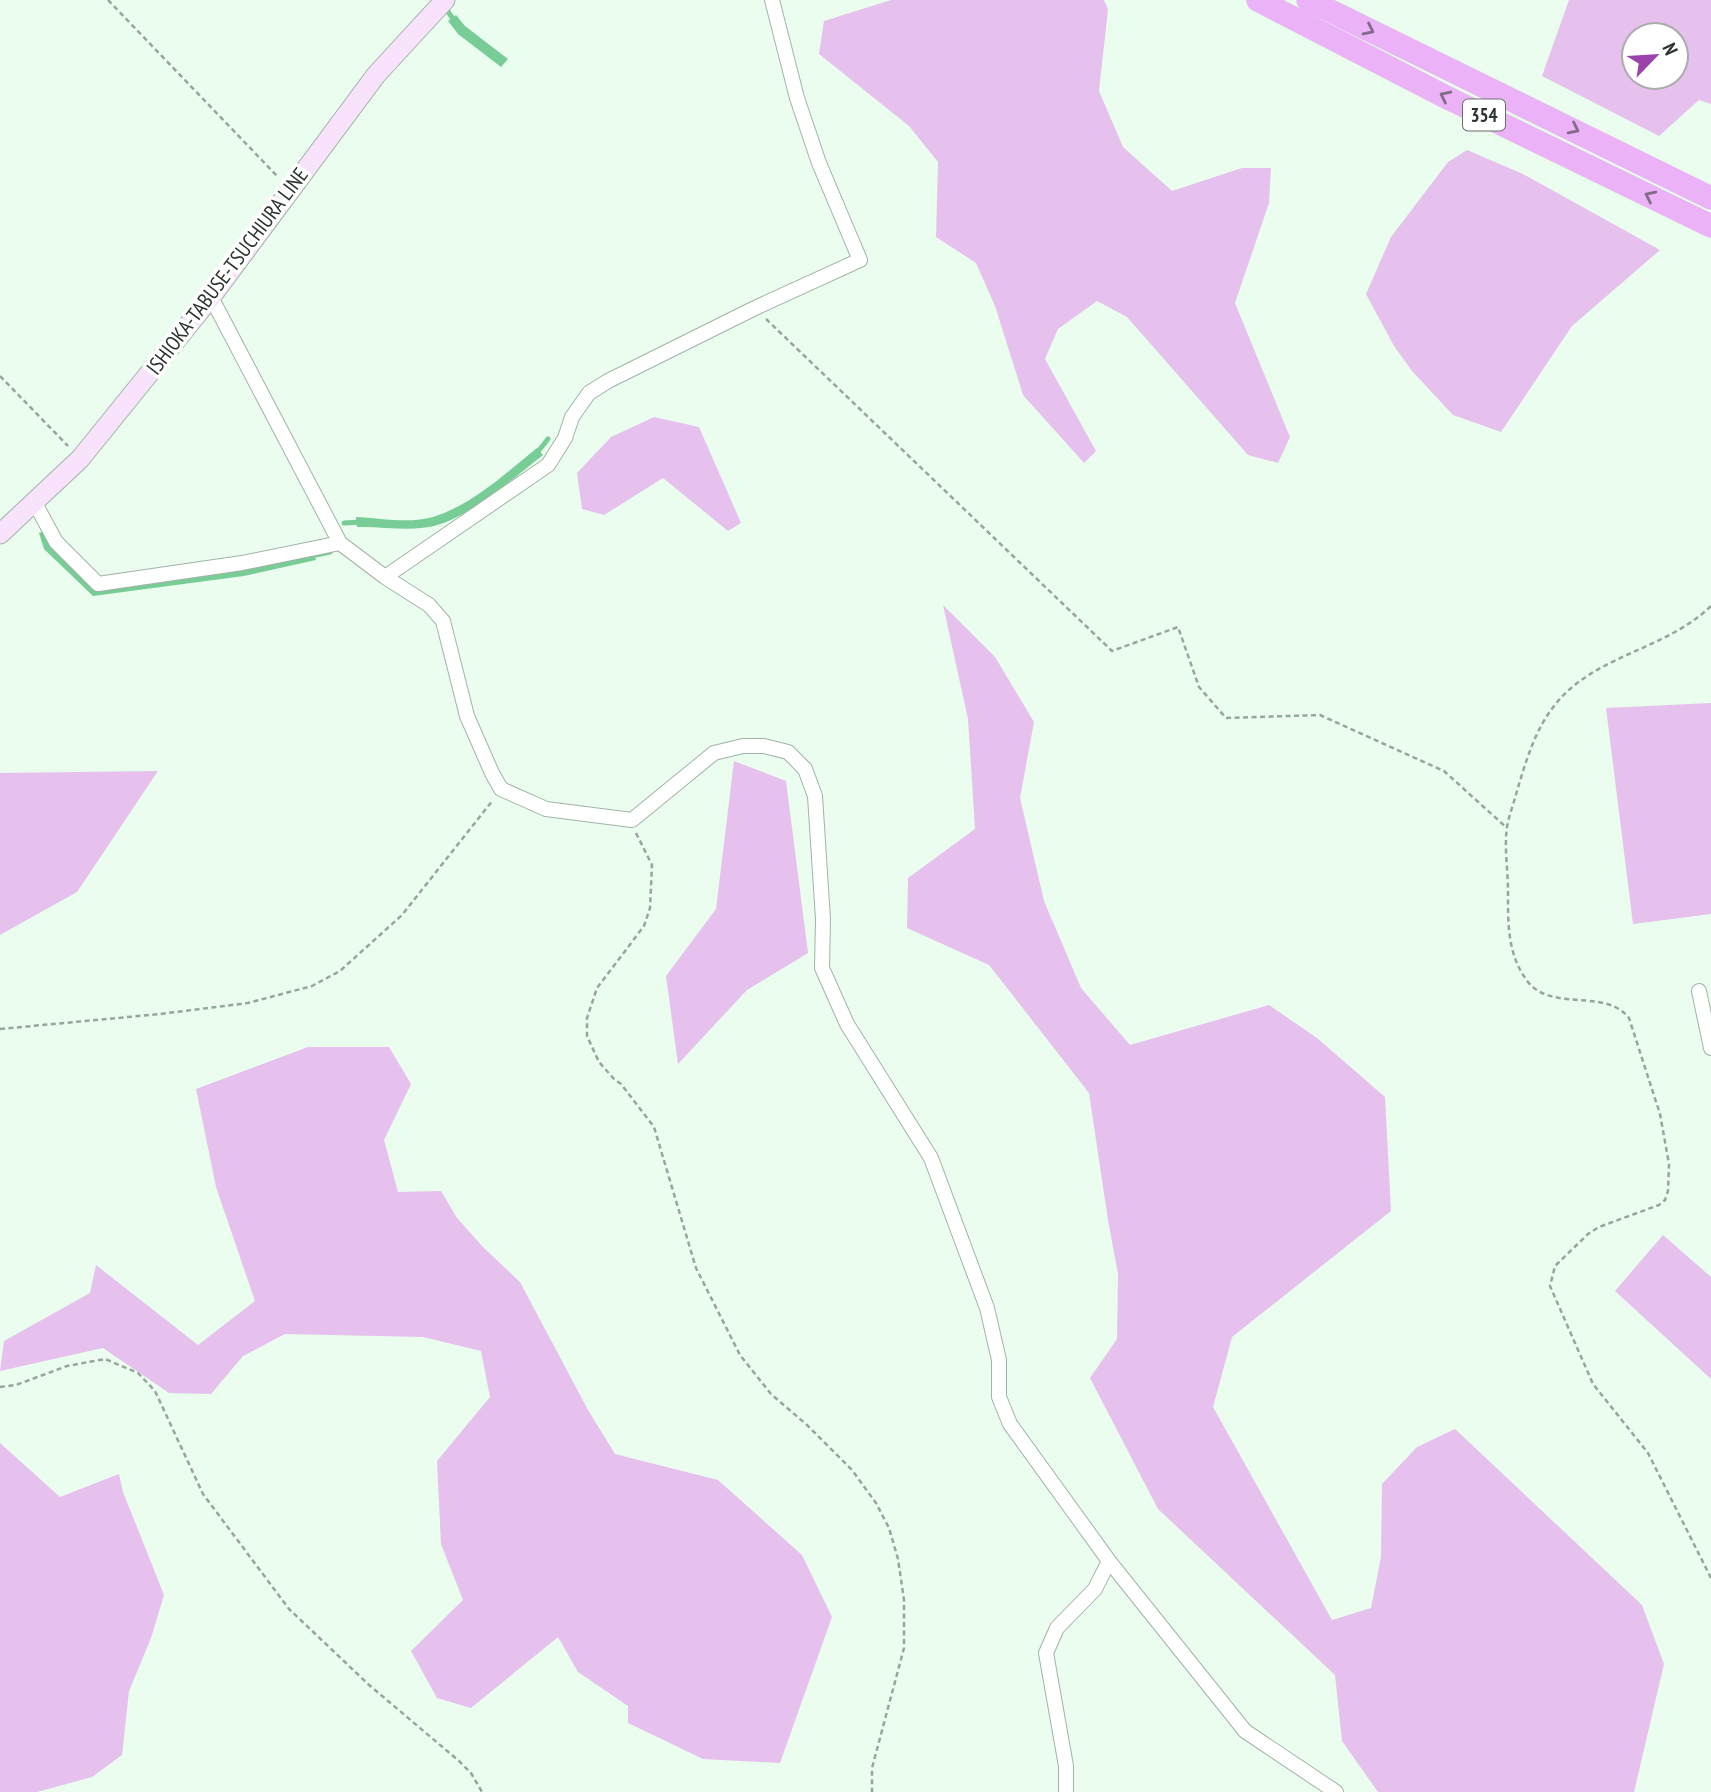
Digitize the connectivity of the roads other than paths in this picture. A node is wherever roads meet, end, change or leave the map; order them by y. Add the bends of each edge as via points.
1 (445, 0) edge
2 (772, 0) edge
3 (1258, 0) edge
4 (1308, 0) edge
5 (1711, 198) edge
6 (1711, 226) edge
7 (211, 297) junction
8 (35, 503) junction
9 (0, 534) edge
10 (340, 544) junction
11 (385, 577) junction
12 (1699, 992) dead end
13 (1711, 1048) edge
14 (1109, 1561) junction
15 (1066, 1792) edge
16 (1336, 1792) edge

1 - 7 main road, ISHIOKA-TABUSE-TSUCHIURA LINE via 376,75
2 - 11 street via 797,98 860,260 589,393 548,465
6 -> 3 highway, 354
4 -> 5 highway, 354
7 - 8 main road, ISHIOKA-TABUSE-TSUCHIURA LINE via 80,459
7 - 10 street
8 - 9 main road, ISHIOKA-TABUSE-TSUCHIURA LINE
8 - 10 street via 56,542 98,584
10 - 11 street
11 - 14 street via 429,605 443,621 467,716 501,789 546,809 632,820 714,753 764,747 788,752 805,769 815,796 822,968 847,1024 931,1158 987,1308 999,1360 999,1397 1010,1424
12 - 13 street
14 - 15 street via 1095,1589 1057,1628 1046,1653 1066,1766
14 - 16 street via 1245,1731

